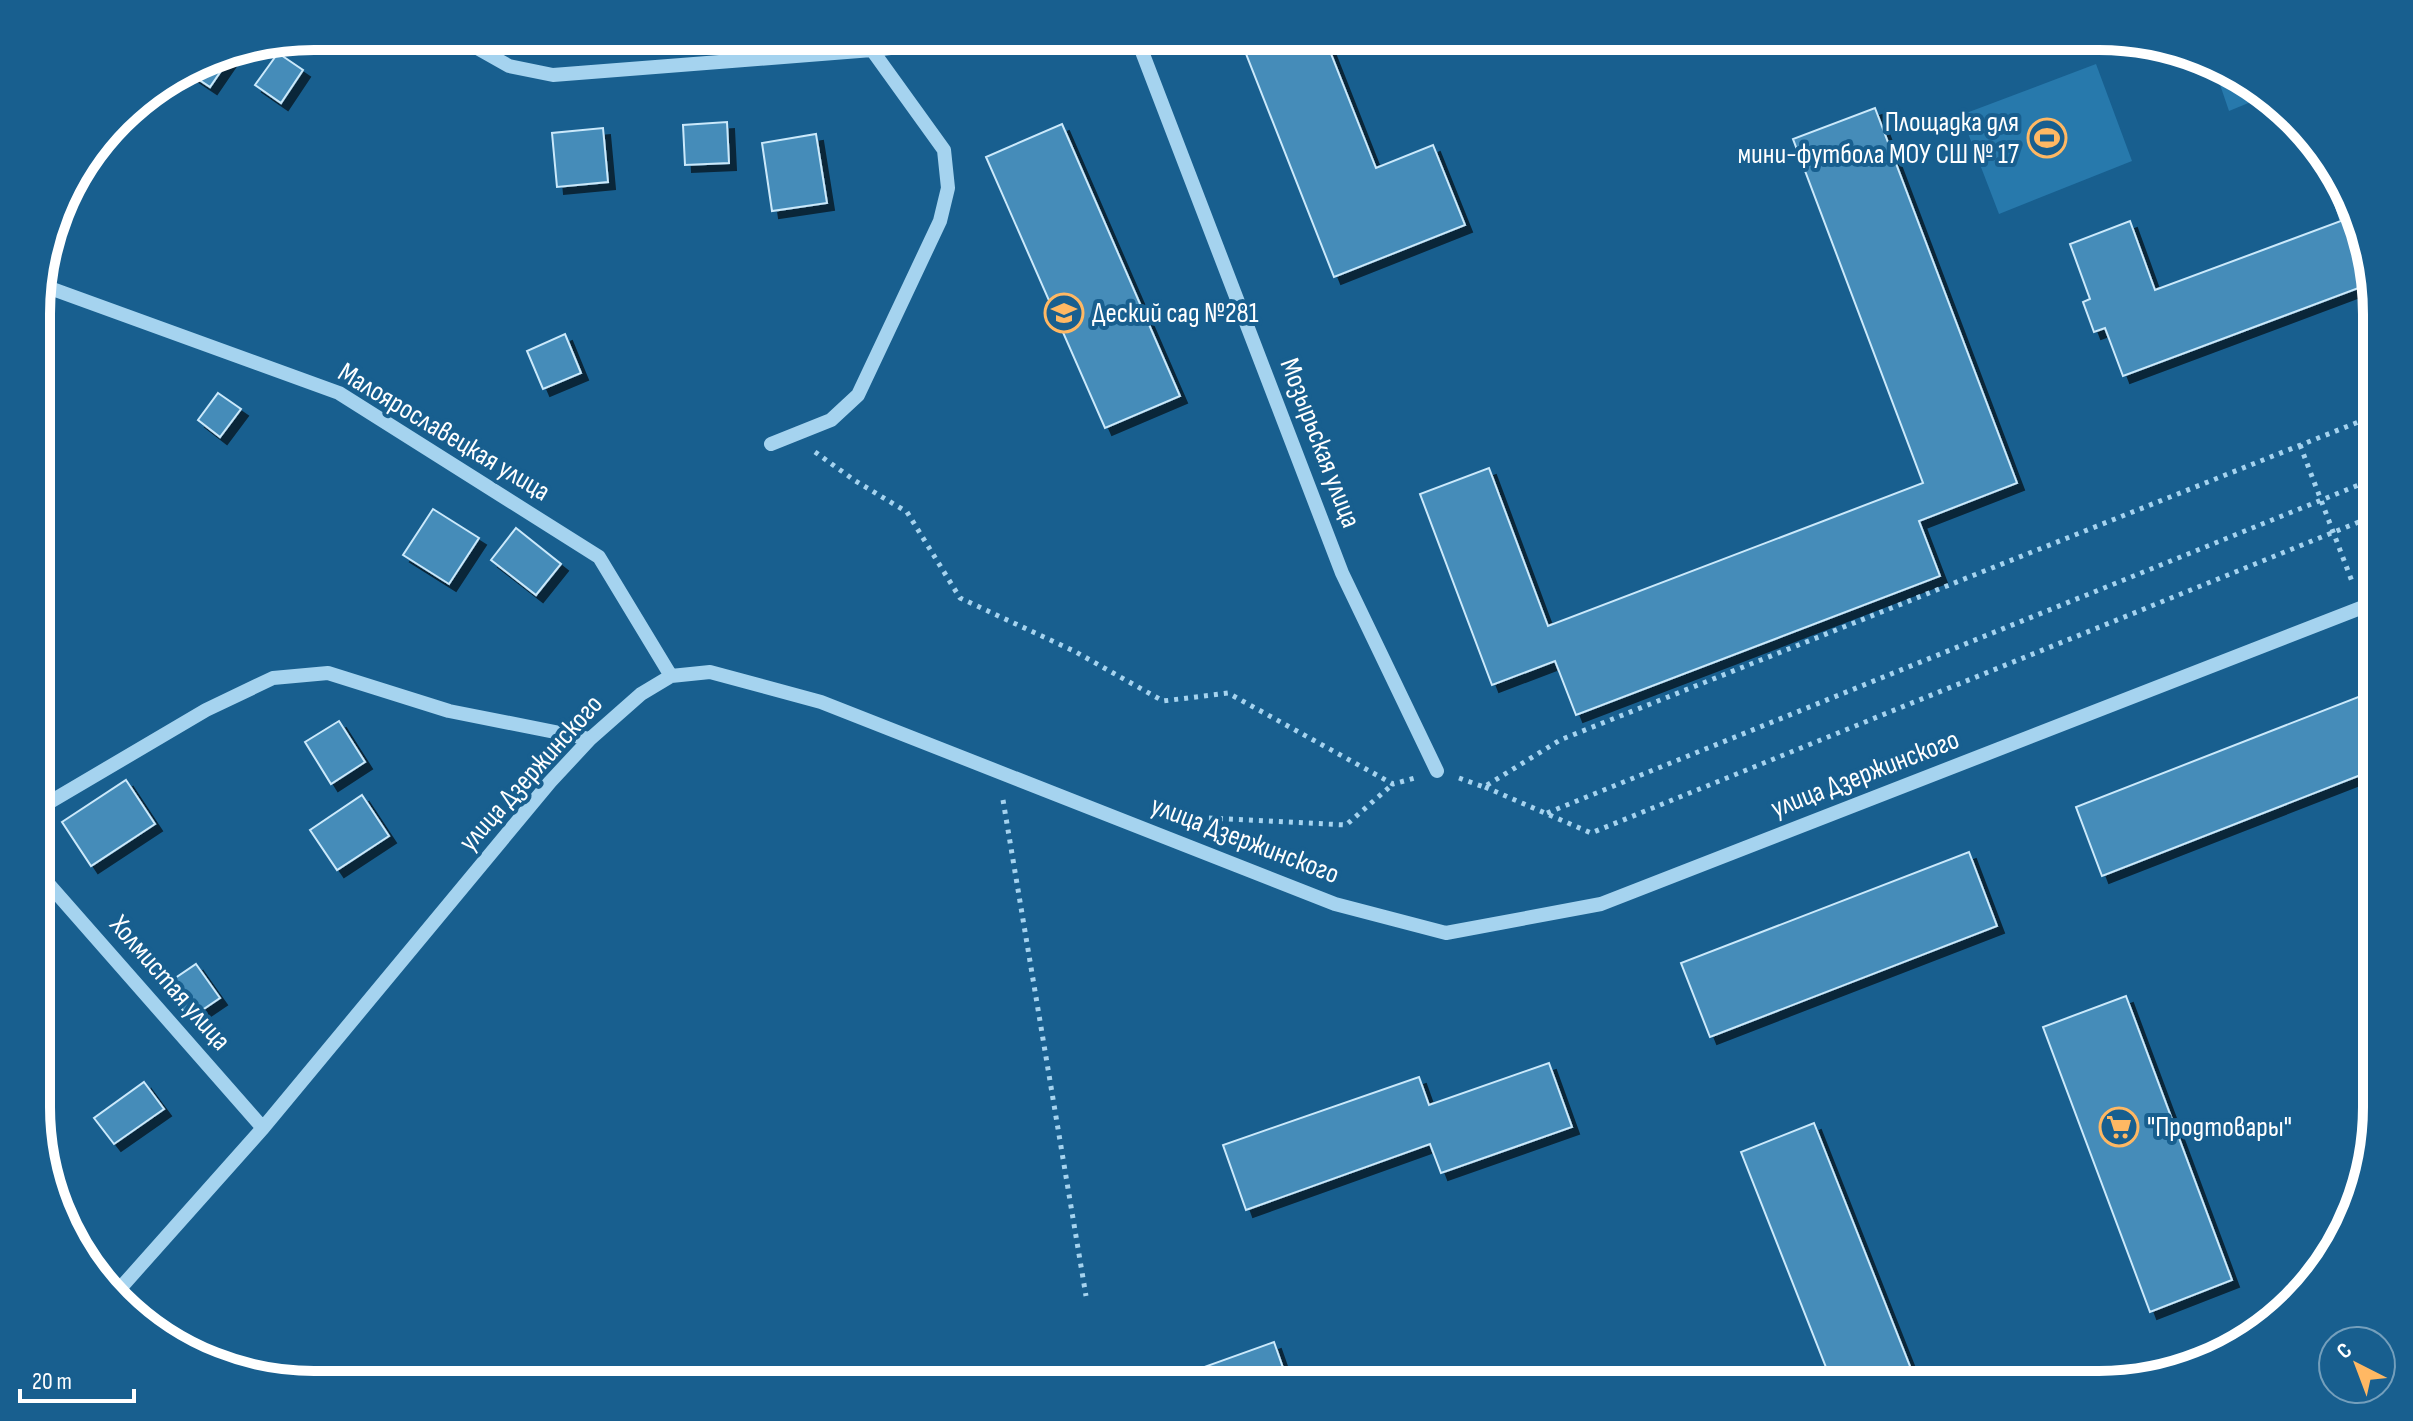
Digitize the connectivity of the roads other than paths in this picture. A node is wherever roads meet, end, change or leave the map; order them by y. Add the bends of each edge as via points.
1 (872, 50) edge
2 (486, 51) edge
3 (863, 51) edge
4 (1142, 51) edge
5 (51, 289) edge
6 (771, 444) dead end
7 (2362, 608) edge
8 (671, 676) junction
9 (590, 739) junction
10 (1437, 771) road end
11 (50, 802) edge
12 (50, 886) edge
13 (263, 1128) junction
14 (121, 1287) edge

1 - 6 street via 944,150 948,188 940,221 858,395 831,420
2 - 3 street via 509,66 553,75
4 - 10 street, Мозырьская улица via 1342,573
5 - 8 street, Малоярославецкая улица via 339,393 599,557
7 - 8 street, улица Дзержинского via 1601,904 1446,933 1335,904 821,702 710,672
8 - 9 street, улица Дзержинского via 641,694
9 - 11 street via 449,711 328,673 273,678 206,710
9 - 13 street, улица Дзержинского
12 - 13 street, Холмистая улица
13 - 14 street, улица Дзержинского

